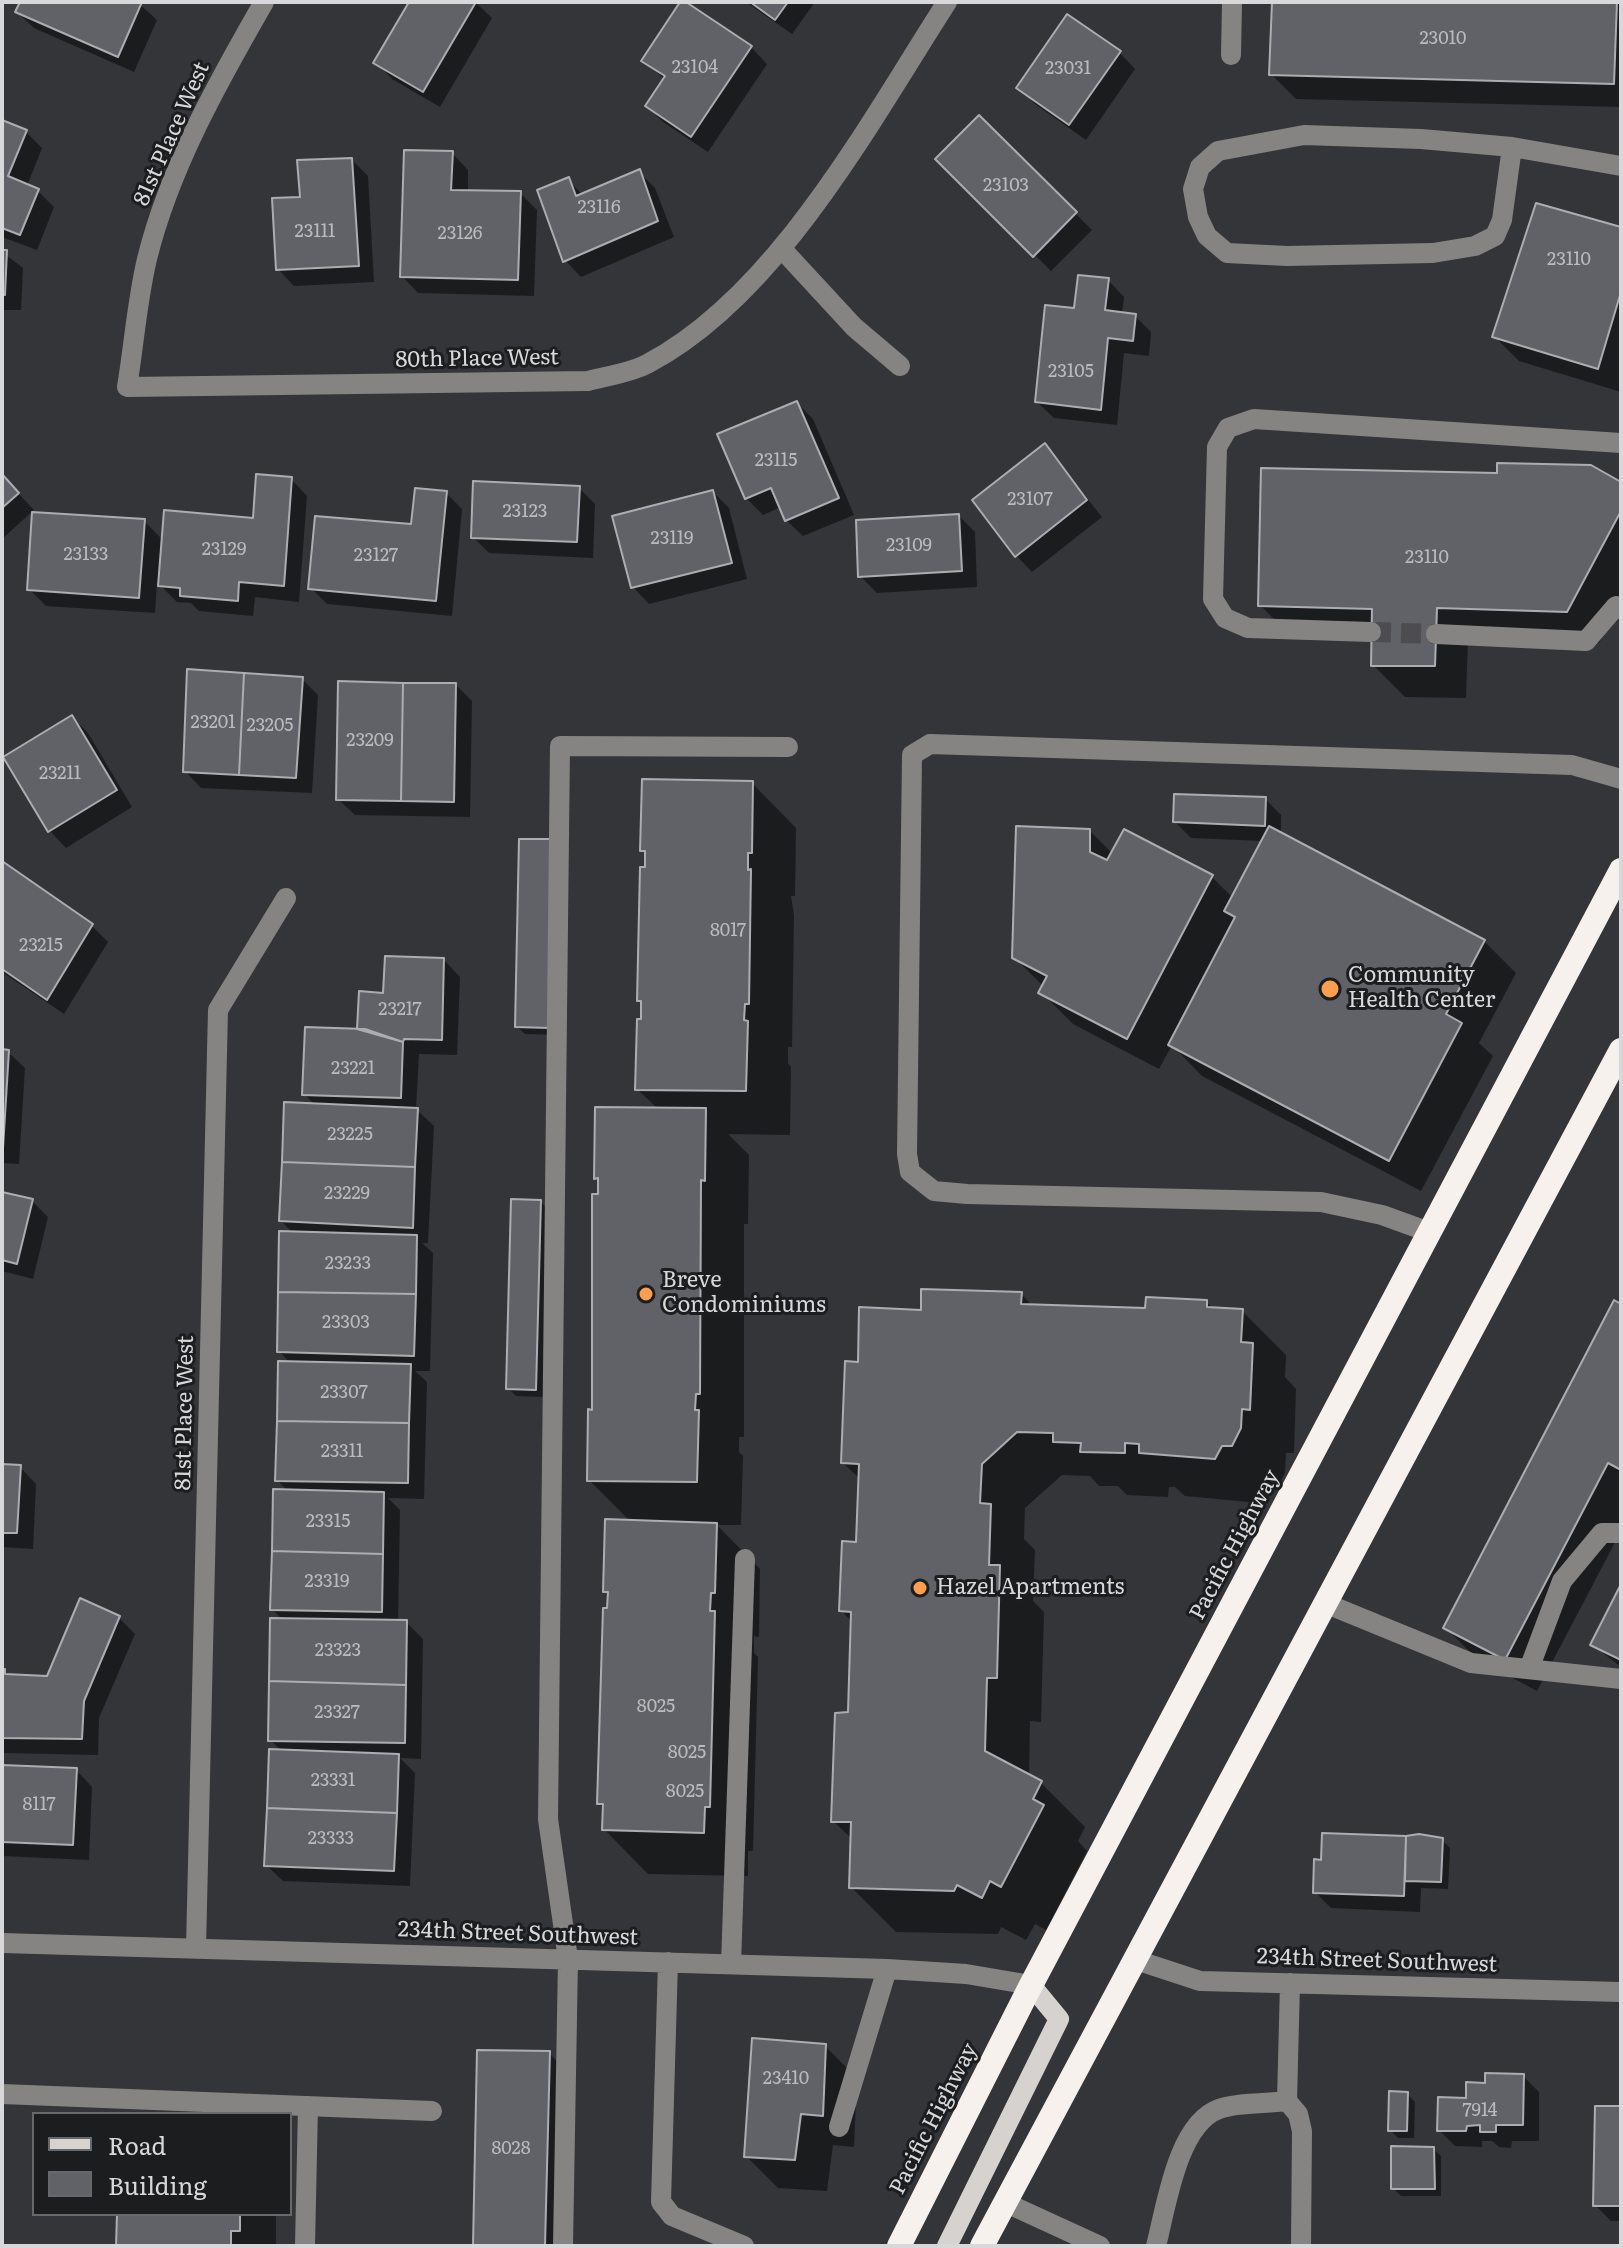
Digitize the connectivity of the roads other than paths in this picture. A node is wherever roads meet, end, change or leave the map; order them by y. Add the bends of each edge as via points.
1 (264, 2) edge
2 (947, 2) edge
3 (1232, 2) edge
4 (1231, 55) dead end
5 (1512, 147) junction
6 (1621, 166) edge
7 (781, 248) junction
8 (900, 366) dead end
9 (127, 387) joint
10 (1621, 443) edge
11 (1619, 603) edge
12 (1371, 632) tunnel mouth
13 (1436, 634) tunnel mouth
14 (788, 747) dead end
15 (1621, 779) edge
16 (1621, 870) edge
17 (286, 898) dead end
18 (1621, 1050) edge
19 (1429, 1232) junction
20 (1621, 1533) edge
21 (745, 1559) dead end
22 (1327, 1604) junction
23 (1529, 1669) junction
24 (1621, 1679) edge
25 (2, 1943) edge
26 (196, 1948) junction
27 (568, 1959) junction
28 (1136, 1960) junction
29 (668, 1962) junction
30 (731, 1964) junction
31 (887, 1969) junction
32 (1290, 1983) junction
33 (1031, 1985) junction
34 (1621, 1992) edge
35 (2, 2094) edge
36 (1287, 2101) junction
37 (308, 2106) junction
38 (432, 2111) dead end
39 (839, 2127) dead end
40 (1004, 2202) junction
41 (305, 2246) edge
42 (563, 2246) edge
43 (741, 2246) edge
44 (899, 2246) edge
45 (947, 2246) edge
46 (982, 2246) edge
47 (1100, 2246) edge
48 (1156, 2246) edge
49 (1301, 2246) edge

1 - 9 street, 81st Place West via 177,172 147,259
2 - 7 street, 80th Place West
3 - 4 street
5 - 5 street via 1304,135 1218,151 1200,167 1193,189 1207,236 1227,253 1404,253 1475,246 1495,236 1502,220
5 - 6 street
7 - 8 street via 854,327
7 - 9 street, 80th Place West via 690,338 644,366 588,381
10 - 12 street via 1254,419 1228,428 1217,447 1213,599 1225,618 1248,628
11 - 13 street via 1586,641
14 - 27 street via 560,746 548,1819
15 - 19 street via 1572,765 930,744 912,755 910,1172 934,1191 956,1193 1321,1202
16 - 19 highway, Pacific Highway
17 - 26 street, 81st Place West via 218,1010
18 - 22 highway
19 - 33 highway, Pacific Highway
20 - 23 street via 1602,1533 1562,1581
21 - 30 street
22 - 23 street via 1471,1663
22 - 28 highway
23 - 24 street
25 - 26 street, 234th Street Southwest
26 - 27 street, 234th Street Southwest
27 - 29 street, 234th Street Southwest
27 - 42 street
28 - 32 street, 234th Street Southwest via 1200,1981
28 - 40 highway
29 - 30 street, 234th Street Southwest
29 - 43 street via 661,2202 672,2216
30 - 31 street, 234th Street Southwest
31 - 33 street, 234th Street Southwest
31 - 39 street
32 - 34 street, 234th Street Southwest
32 - 36 street
33 - 44 highway, Pacific Highway
33 - 45 main road via 1059,2019
35 - 37 street
36 - 48 street via 1219,2109 1201,2120 1184,2145
36 - 49 street via 1298,2114 1302,2131
37 - 38 street
37 - 41 street
40 - 46 highway
40 - 47 street

